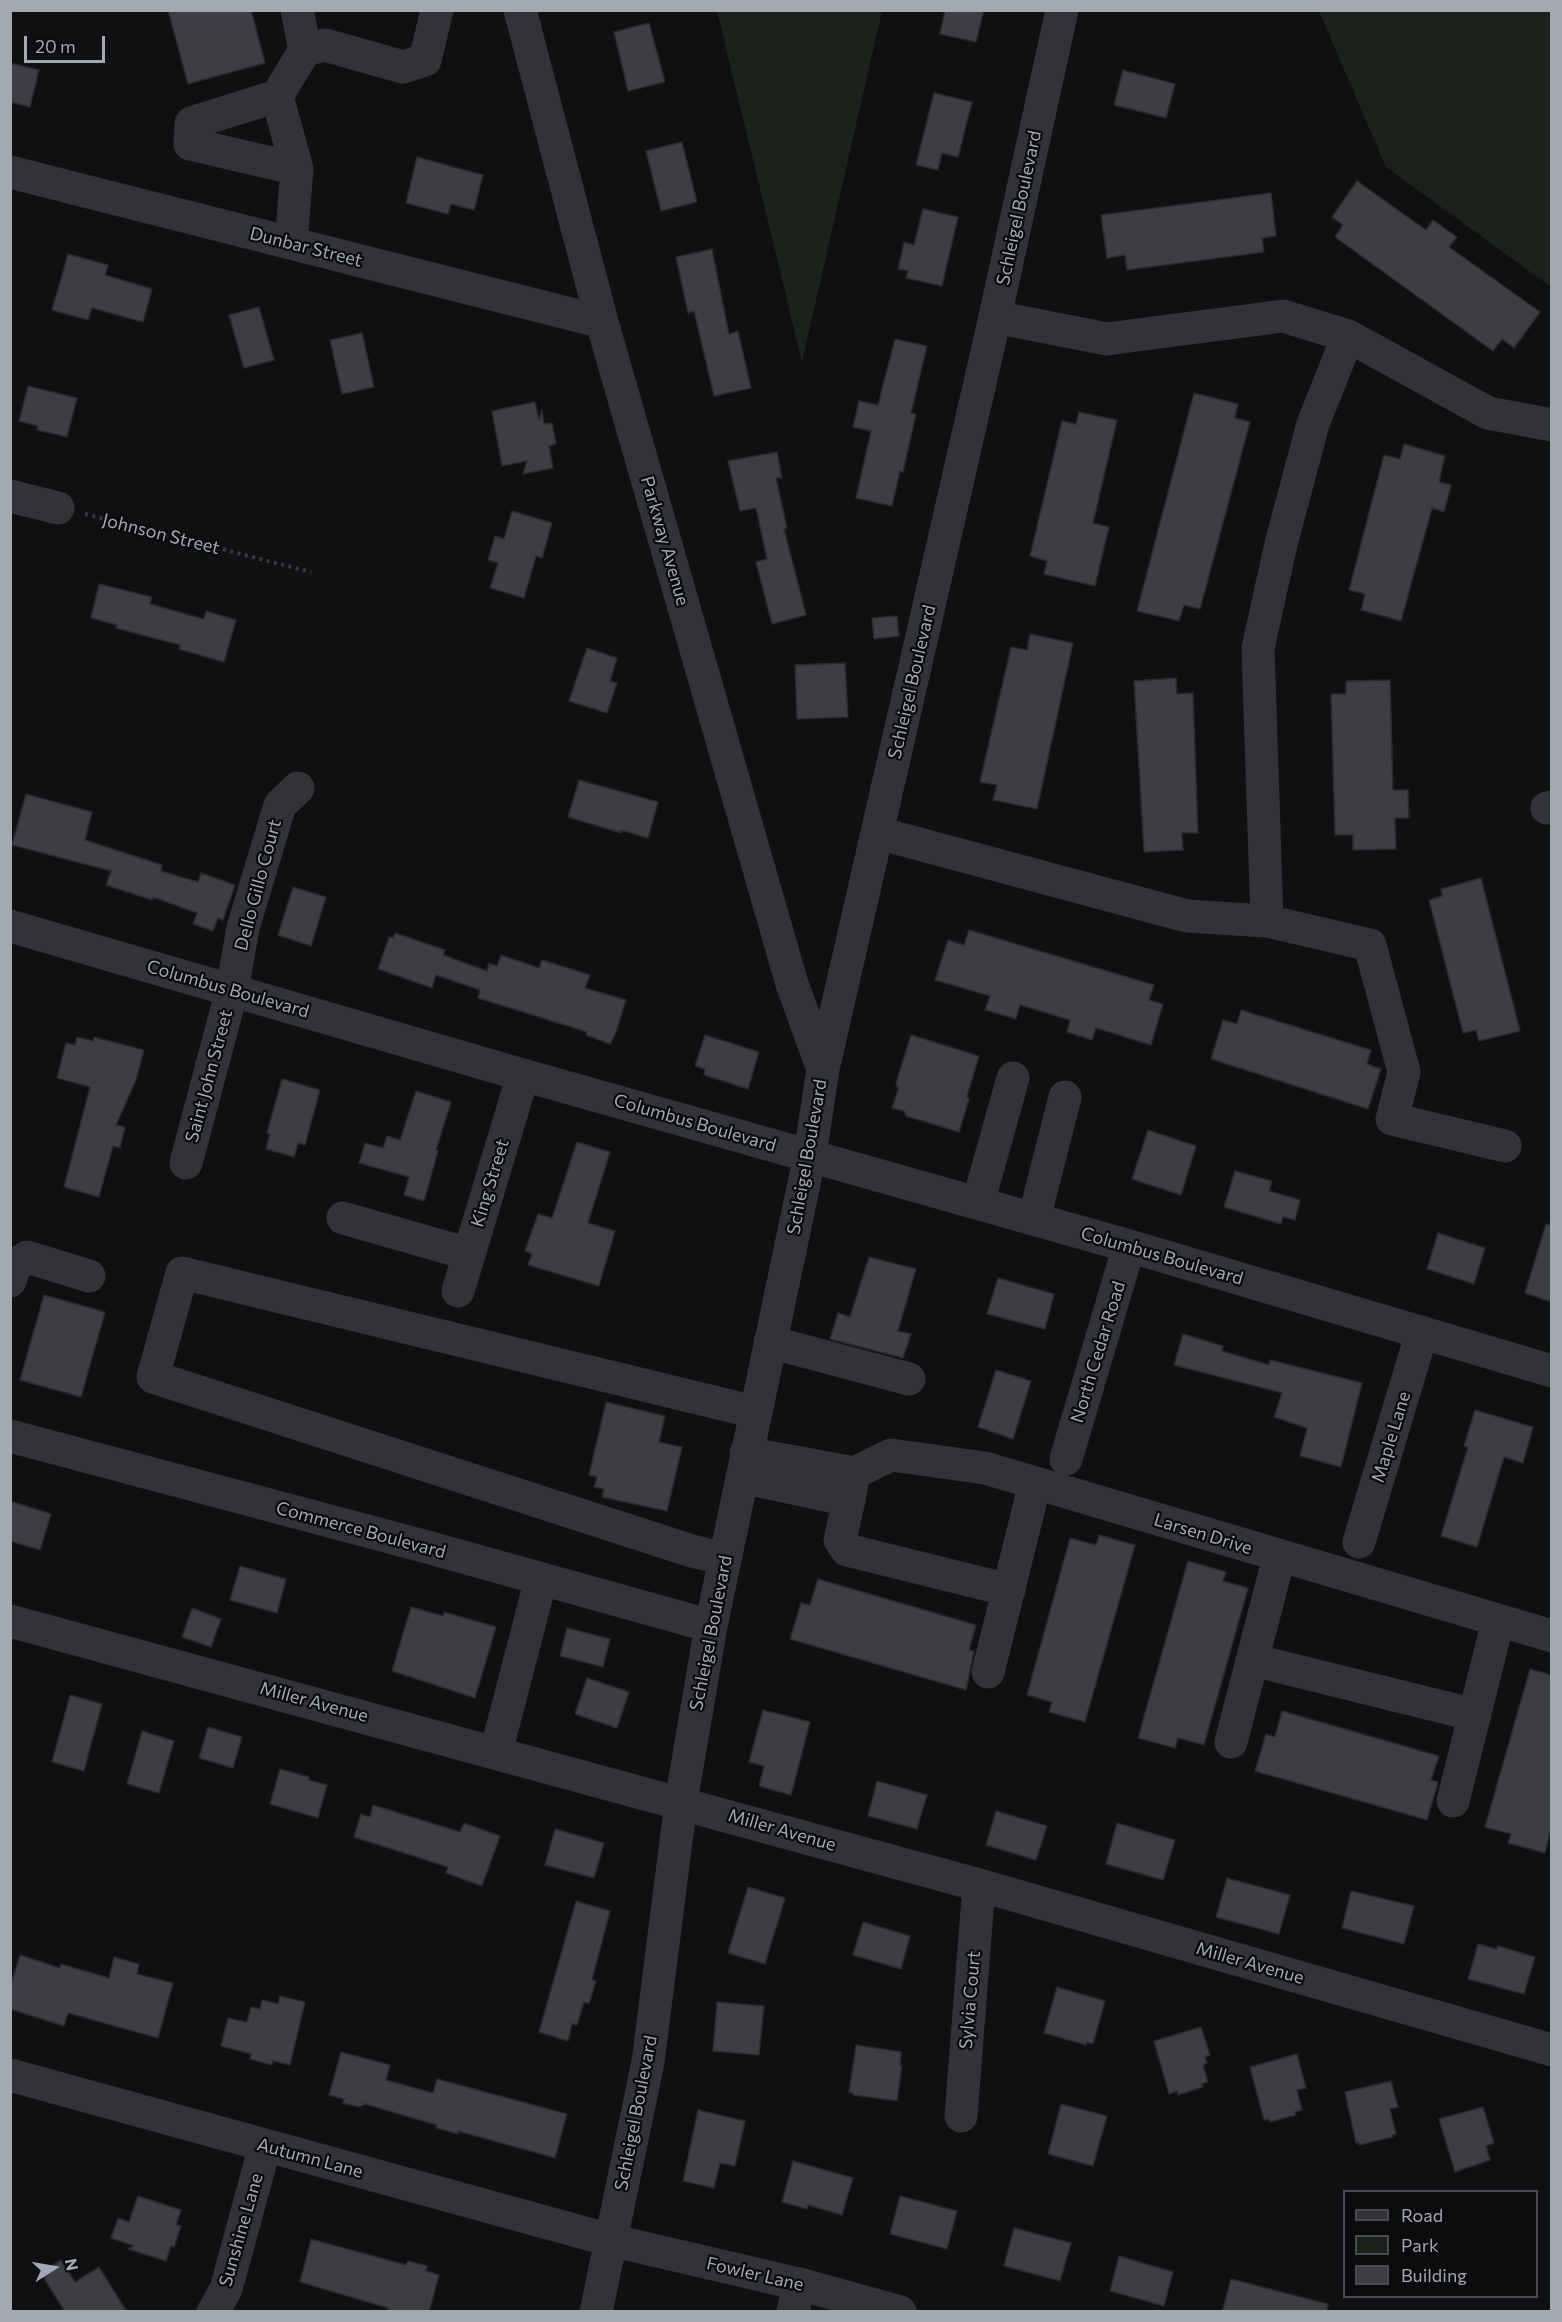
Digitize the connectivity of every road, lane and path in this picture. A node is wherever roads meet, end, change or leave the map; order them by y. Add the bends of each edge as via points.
1 (297, 10) edge
2 (437, 10) edge
3 (520, 10) edge
4 (1062, 10) edge
5 (305, 50) junction
6 (277, 96) junction
7 (297, 170) junction
8 (10, 172) edge
9 (291, 243) junction
10 (996, 317) junction
11 (602, 322) junction
12 (1348, 336) junction
13 (1551, 425) edge
14 (11, 500) edge
15 (58, 508) joint
16 (311, 572) dead end
17 (298, 788) dead end
18 (878, 833) junction
19 (1267, 921) junction
20 (10, 926) edge
21 (232, 990) junction
22 (823, 1068) junction
23 (523, 1075) junction
24 (1013, 1078) dead end
25 (1065, 1097) dead end
26 (1506, 1146) dead end
27 (810, 1155) junction
28 (186, 1163) dead end
29 (978, 1203) junction
30 (343, 1218) dead end
31 (1034, 1219) junction
32 (1129, 1246) junction
33 (469, 1254) junction
34 (89, 1276) dead end
35 (10, 1281) edge
36 (458, 1291) dead end
37 (1422, 1332) junction
38 (770, 1342) junction
39 (1551, 1371) edge
40 (909, 1379) dead end
41 (755, 1412) junction
42 (10, 1436) edge
43 (1066, 1459) dead end
44 (744, 1465) junction
45 (1035, 1483) junction
46 (851, 1486) junction
47 (1359, 1542) dead end
48 (1279, 1557) junction
49 (725, 1559) junction
50 (542, 1579) junction
51 (1009, 1590) junction
52 (10, 1620) edge
53 (1498, 1621) junction
54 (711, 1626) junction
55 (1551, 1636) edge
56 (1253, 1660) junction
57 (988, 1672) dead end
58 (1475, 1715) junction
59 (1231, 1742) dead end
60 (496, 1752) junction
61 (1453, 1801) dead end
62 (681, 1802) junction
63 (979, 1885) junction
64 (1551, 2050) edge
65 (10, 2075) edge
66 (961, 2116) dead end
67 (265, 2146) junction
68 (610, 2240) junction
69 (796, 2298) edge
70 (213, 2312) edge
71 (596, 2312) edge
72 (900, 2312) edge

1 - 5 street
2 - 5 street via 424,60 404,67 325,45
3 - 11 street, Parkway Avenue
4 - 10 street, Schleigel Boulevard
5 - 6 street
6 - 7 street
6 - 7 street via 191,123 190,144
7 - 9 street
8 - 9 street, Dunbar Street
9 - 11 street, Dunbar Street
10 - 12 street via 1107,339 1283,316
10 - 18 street, Schleigel Boulevard
11 - 22 street, Parkway Avenue via 792,984
12 - 13 street via 1488,413
12 - 19 street via 1313,424 1258,648
14 - 15 street
15 - 16 path, Johnson Street
17 - 21 street, Dello Gillo Court via 280,805 243,928
18 - 19 street via 1188,916
18 - 22 street, Schleigel Boulevard
19 - 26 street via 1370,945 1404,1072 1392,1119
20 - 21 street, Columbus Boulevard
21 - 23 street, Columbus Boulevard
21 - 28 street, Saint John Street
22 - 27 street, Schleigel Boulevard
23 - 27 street, Columbus Boulevard
23 - 33 street, King Street
24 - 29 street
25 - 31 street
27 - 29 street, Columbus Boulevard
27 - 38 street, Schleigel Boulevard
29 - 31 street, Columbus Boulevard
30 - 33 street
31 - 32 street, Columbus Boulevard
32 - 37 street, Columbus Boulevard
32 - 43 street, North Cedar Road
33 - 36 street, King Street
34 - 35 street via 27,1257 15,1266
37 - 39 street, Columbus Boulevard
37 - 47 street, Maple Lane
38 - 40 street
38 - 41 street, Schleigel Boulevard
41 - 44 street, Schleigel Boulevard
41 - 49 street via 182,1274 153,1377
42 - 50 street, Commerce Boulevard
44 - 46 street
44 - 49 street, Schleigel Boulevard
45 - 46 street, Larsen Drive via 985,1468 891,1455
45 - 48 street, Larsen Drive
45 - 51 street
46 - 51 street via 840,1540 847,1550
48 - 53 street, Larsen Drive
48 - 56 street
49 - 54 street, Schleigel Boulevard
50 - 54 street, Commerce Boulevard
50 - 60 street
51 - 57 street
52 - 60 street, Miller Avenue
53 - 55 street, Larsen Drive
53 - 58 street
54 - 62 street, Schleigel Boulevard
56 - 58 street
56 - 59 street
58 - 61 street
60 - 62 street, Miller Avenue
62 - 63 street, Miller Avenue
62 - 68 street, Schleigel Boulevard via 648,2062
63 - 64 street, Miller Avenue
63 - 66 street, Sylvia Court
65 - 67 street, Autumn Lane
67 - 68 street, Autumn Lane
67 - 70 street, Sunshine Lane via 226,2289
68 - 69 street, Fowler Lane
68 - 71 street, Schleigel Boulevard
69 - 72 street, Fowler Lane

